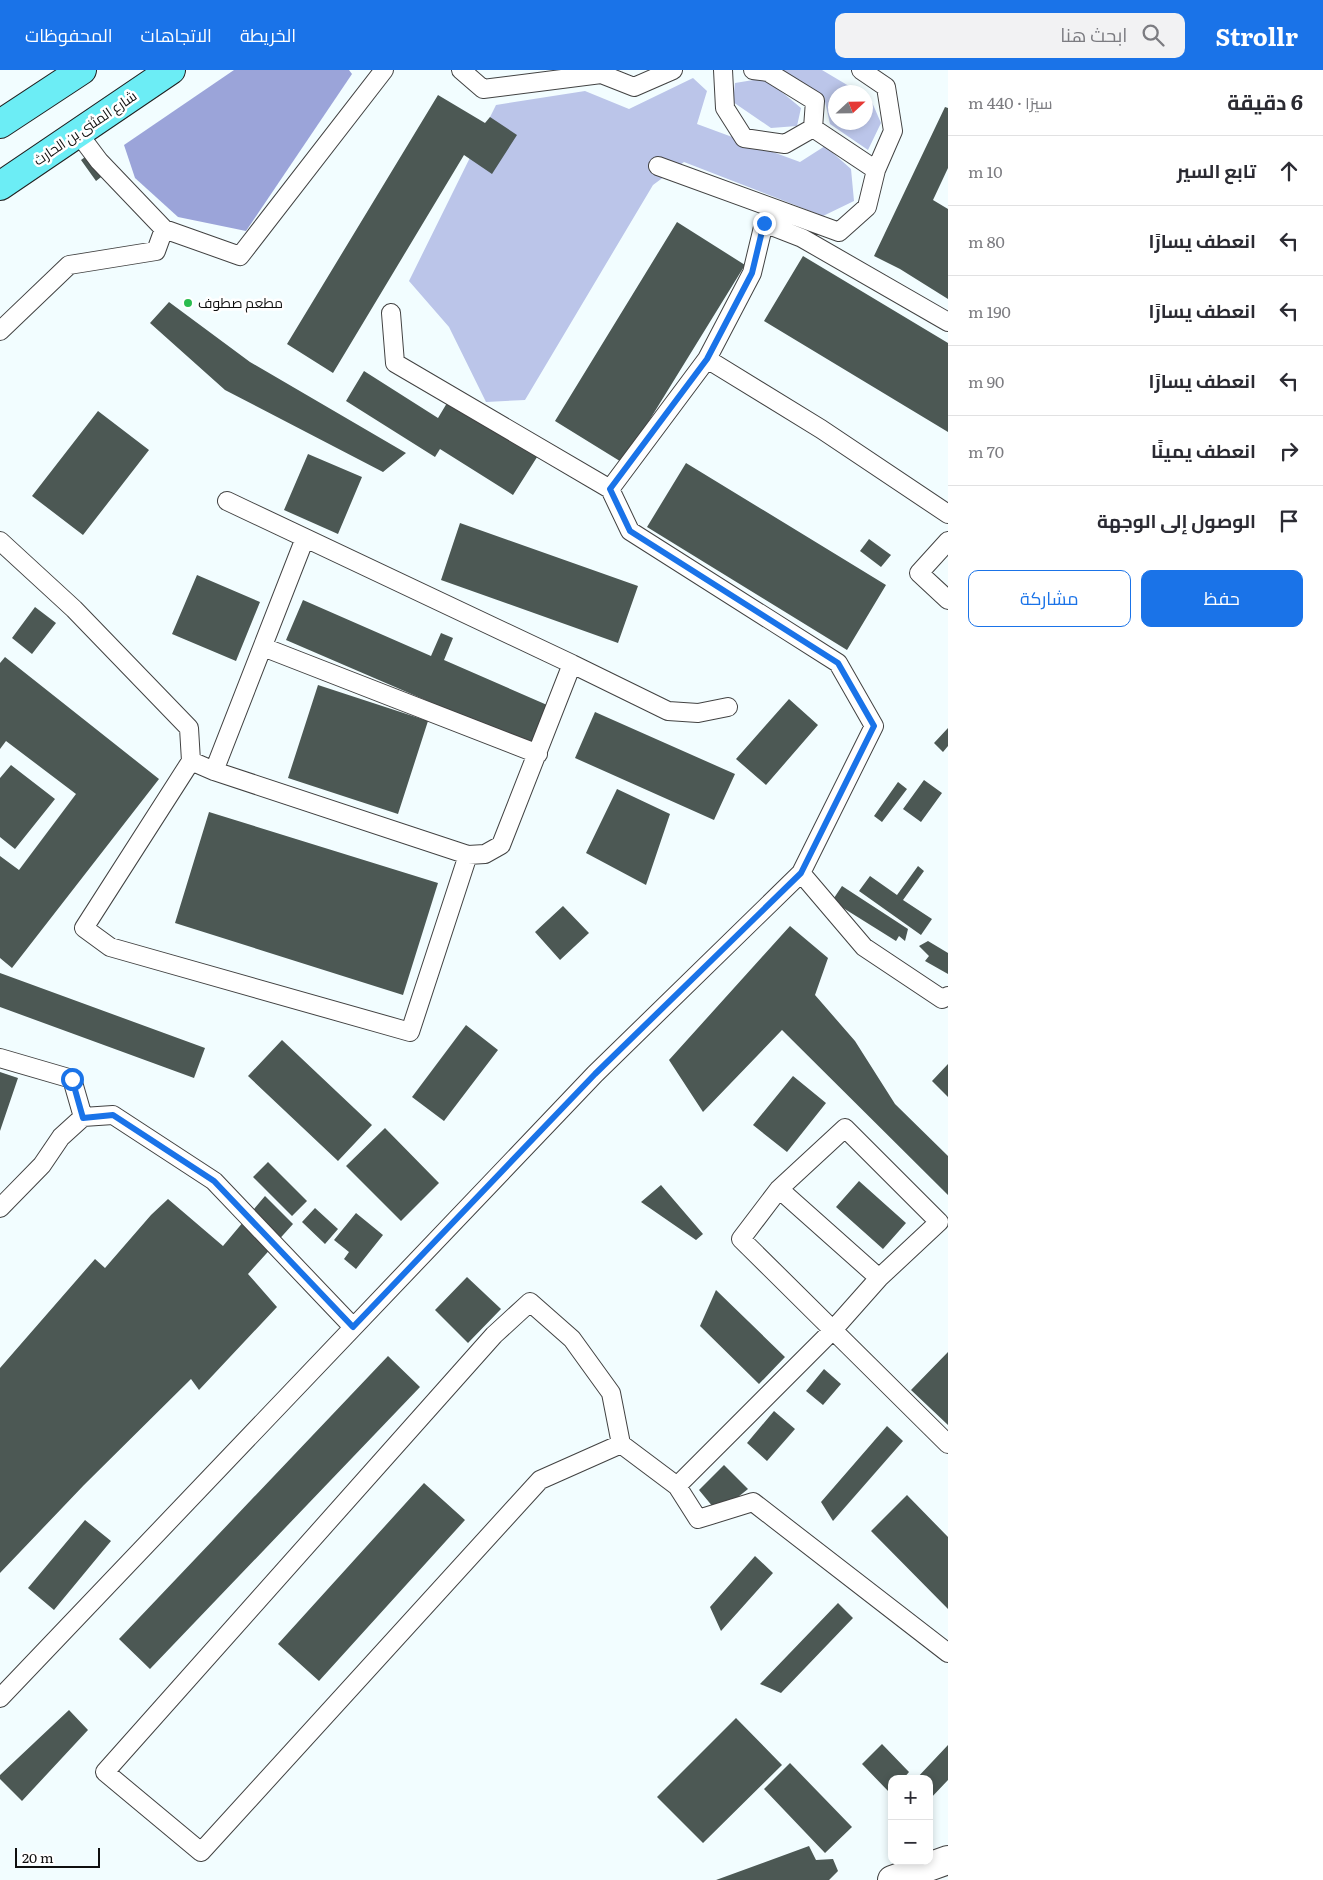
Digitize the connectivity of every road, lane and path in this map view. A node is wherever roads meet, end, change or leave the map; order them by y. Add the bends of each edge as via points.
1 (82, 70) edge
2 (171, 70) edge
3 (384, 70) edge
4 (461, 70) edge
5 (673, 70) edge
6 (723, 70) edge
7 (753, 70) edge
8 (861, 70) edge
9 (0, 124) edge
10 (813, 128) junction
11 (78, 133) junction
12 (658, 166) dead end
13 (876, 170) junction
14 (0, 186) edge
15 (164, 229) junction
16 (392, 313) dead end
17 (948, 322) edge
18 (0, 331) edge
19 (707, 359) junction
20 (610, 489) junction
21 (227, 501) dead end
22 (948, 514) edge
23 (305, 538) junction
24 (0, 541) edge
25 (948, 541) edge
26 (948, 600) edge
27 (263, 647) junction
28 (572, 664) junction
29 (728, 707) dead end
30 (538, 754) junction
31 (191, 761) junction
32 (214, 771) junction
33 (468, 856) junction
34 (801, 873) junction
35 (948, 996) edge
36 (0, 1058) edge
37 (83, 1118) junction
38 (779, 1190) junction
39 (0, 1208) edge
40 (879, 1278) junction
41 (353, 1327) junction
42 (832, 1331) junction
43 (621, 1444) junction
44 (948, 1444) edge
45 (677, 1486) junction
46 (948, 1653) edge
47 (0, 1698) edge
48 (948, 1860) edge
49 (892, 1880) edge

1 - 9 main road
2 - 11 main road, شارع المثنى بن الحارث
3 - 15 lane via 240,256
4 - 5 lane via 483,89 601,74 634,87
6 - 10 lane via 725,108 744,138 785,144
7 - 10 lane via 768,72 815,101
8 - 13 lane via 886,87 893,131
10 - 13 lane
11 - 14 main road, شارع المثنى بن الحارث
11 - 15 lane via 99,161
12 - 13 lane via 839,232 868,207
15 - 18 lane via 156,251 69,265
16 - 20 lane via 395,363
17 - 19 lane via 802,238 764,223 752,273
19 - 20 lane
19 - 22 lane via 821,429
20 - 34 lane via 630,531 838,663 874,726
21 - 23 lane
23 - 27 lane
23 - 28 lane
24 - 31 lane via 74,609 189,728
25 - 26 lane via 919,573
27 - 30 lane
27 - 32 lane
28 - 29 lane via 668,711 698,713
28 - 30 lane
30 - 33 lane via 500,845 485,854
31 - 32 lane
31 - 33 lane via 84,928 110,947 410,1032
32 - 33 lane
34 - 35 lane via 864,947 942,999
34 - 41 lane via 595,1074
36 - 37 lane via 72,1079
37 - 39 lane via 61,1136 42,1165
37 - 41 lane via 113,1115 214,1181
38 - 40 lane
38 - 40 lane via 845,1128 939,1222
38 - 42 lane via 741,1239
40 - 42 lane
41 - 47 lane
42 - 44 lane
42 - 45 lane
43 - 43 lane via 611,1393 572,1339 530,1302 494,1334 105,1772 201,1852 540,1480
43 - 45 lane
45 - 46 lane via 698,1519 753,1502
48 - 49 street

